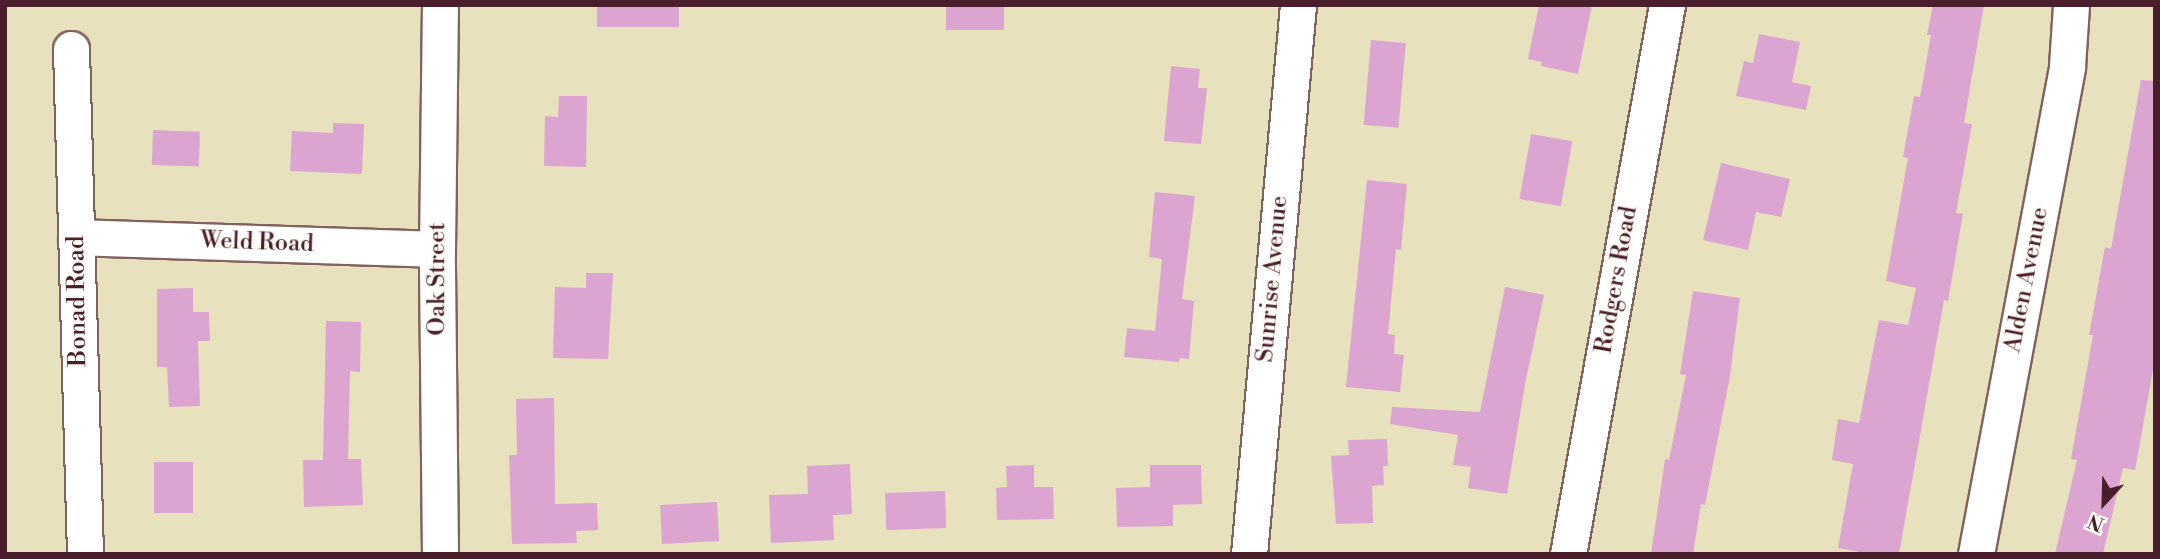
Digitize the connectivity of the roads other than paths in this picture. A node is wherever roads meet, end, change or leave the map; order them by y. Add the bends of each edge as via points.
1 (440, 5) edge
2 (1298, 5) edge
3 (1667, 5) edge
4 (2071, 5) edge
5 (71, 49) dead end
6 (76, 237) junction
7 (437, 249) junction
8 (85, 554) edge
9 (440, 554) edge
10 (1249, 554) edge
11 (1568, 554) edge
12 (1976, 554) edge

1 - 7 street, Oak Street
2 - 10 street, Sunrise Avenue
3 - 11 street, Rodgers Road
4 - 12 street, Alden Avenue via 2067,66
5 - 6 street, Bonad Road
6 - 7 street, Weld Road
6 - 8 street, Bonad Road
7 - 9 street, Oak Street

